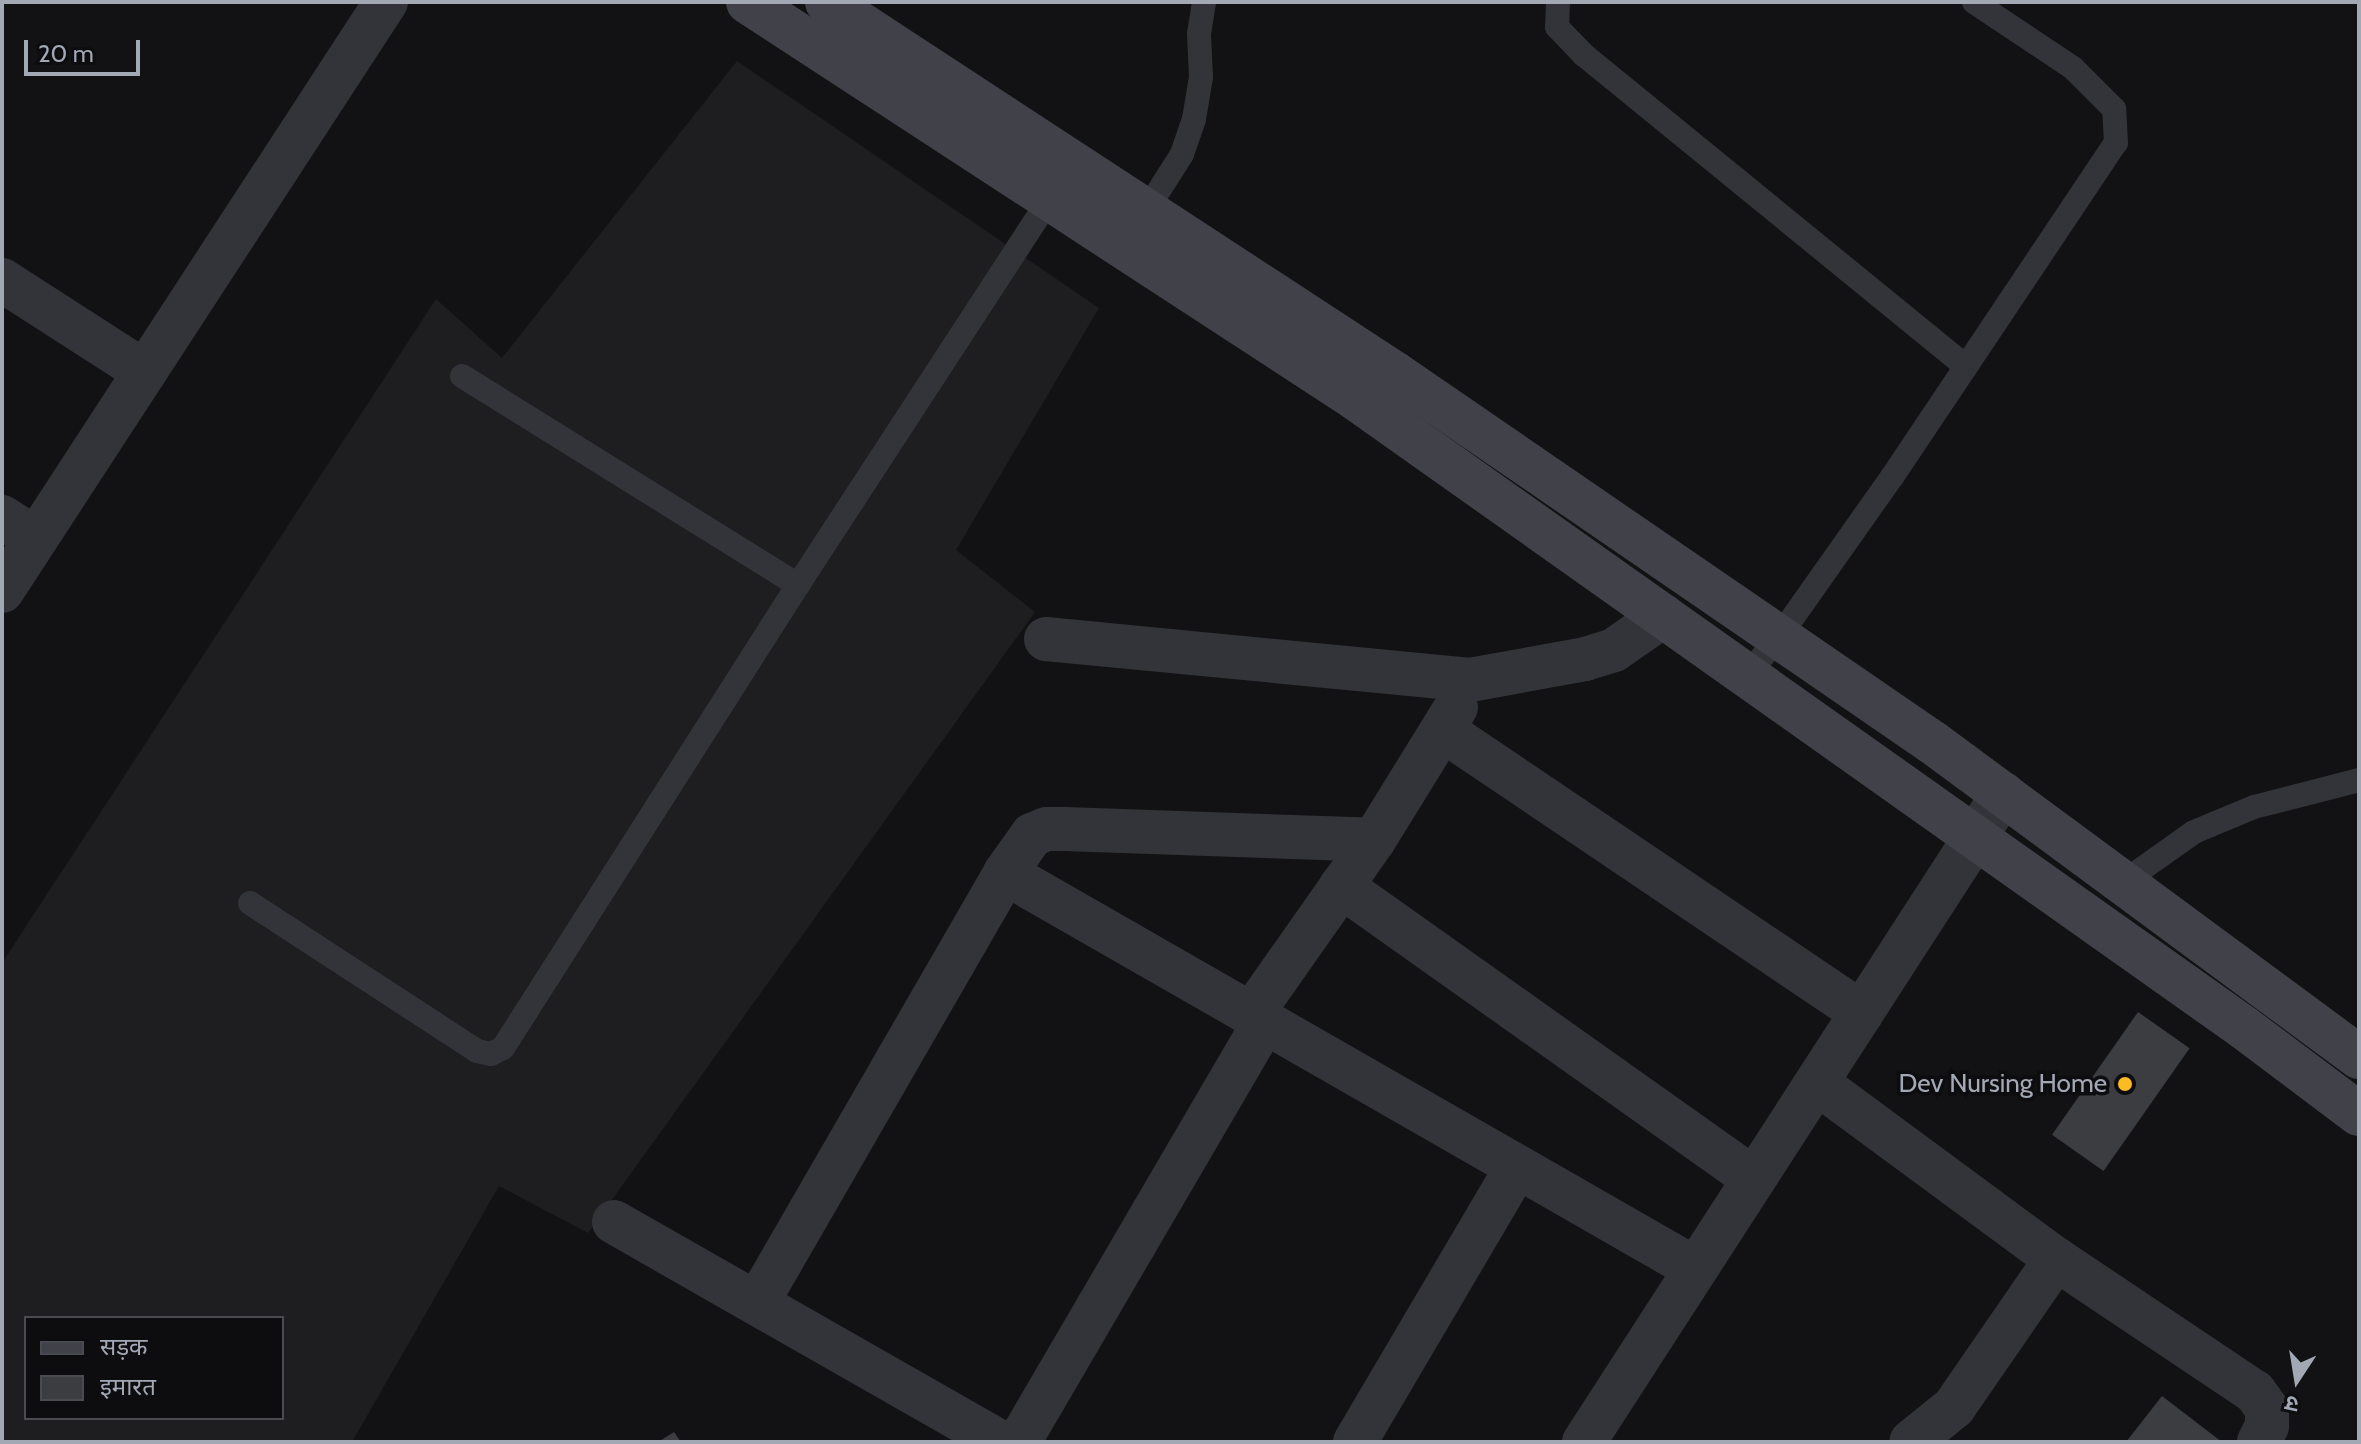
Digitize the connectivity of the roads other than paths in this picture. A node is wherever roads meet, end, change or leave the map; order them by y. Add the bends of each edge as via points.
1 (386, 2) edge
2 (748, 2) edge
3 (827, 2) edge
4 (1204, 2) edge
5 (1558, 2) edge
6 (1974, 2) edge
7 (873, 14) edge
8 (838, 61) junction
9 (1050, 199) junction
10 (1146, 211) junction
11 (2, 280) edge
12 (1966, 367) junction
13 (145, 372) junction
14 (462, 376) dead end
15 (19, 528) edge
16 (798, 585) junction
17 (2, 591) edge
18 (1663, 616) junction
19 (1779, 637) junction
20 (1046, 639) dead end
21 (1747, 675) junction
22 (1470, 680) junction
23 (1444, 731) junction
24 (2359, 780) edge
25 (2003, 794) junction
26 (1976, 837) junction
27 (1374, 840) junction
28 (1005, 873) junction
29 (2122, 883) junction
30 (1341, 886) junction
31 (250, 903) dead end
32 (1862, 1013) junction
33 (1258, 1019) junction
34 (2359, 1057) edge
35 (1817, 1083) junction
36 (2359, 1114) edge
37 (1517, 1167) junction
38 (1754, 1179) junction
39 (614, 1222) dead end
40 (2056, 1259) junction
41 (1696, 1269) junction
42 (757, 1303) junction
43 (1000, 1442) edge
44 (1019, 1442) edge
45 (1355, 1442) edge
46 (1584, 1442) edge
47 (1911, 1442) edge
48 (2259, 1442) edge

1 - 13 street
2 - 8 main road
3 - 7 main road
4 - 10 lane via 1194,119 1182,154
5 - 12 lane via 1557,27 1584,55
6 - 12 lane via 2073,68 2114,109 2116,143
7 - 8 street
7 - 10 main road
8 - 9 main road
9 - 16 lane
9 - 18 main road via 1355,398
10 - 19 main road via 1394,373
11 - 13 street
12 - 19 lane
13 - 15 street
14 - 16 lane
15 - 17 street
16 - 31 lane via 497,1053 477,1051
18 - 21 main road
18 - 22 street via 1614,650
19 - 21 lane
19 - 25 main road
20 - 22 street
21 - 26 main road
22 - 23 street
23 - 27 street
23 - 32 street
24 - 29 lane via 2254,807 2194,832
25 - 26 street
25 - 29 main road
26 - 32 street
26 - 36 main road
27 - 28 street via 1046,829 1032,835
27 - 30 street
28 - 33 street
28 - 42 street
29 - 34 main road
30 - 33 street
30 - 38 street
32 - 35 street
33 - 37 street
33 - 44 street
35 - 38 street
35 - 40 street
37 - 41 street
37 - 45 street
38 - 41 street
39 - 42 street
40 - 47 street via 1954,1407
40 - 48 street via 2255,1392 2267,1409 2267,1426
41 - 46 street
42 - 43 street

